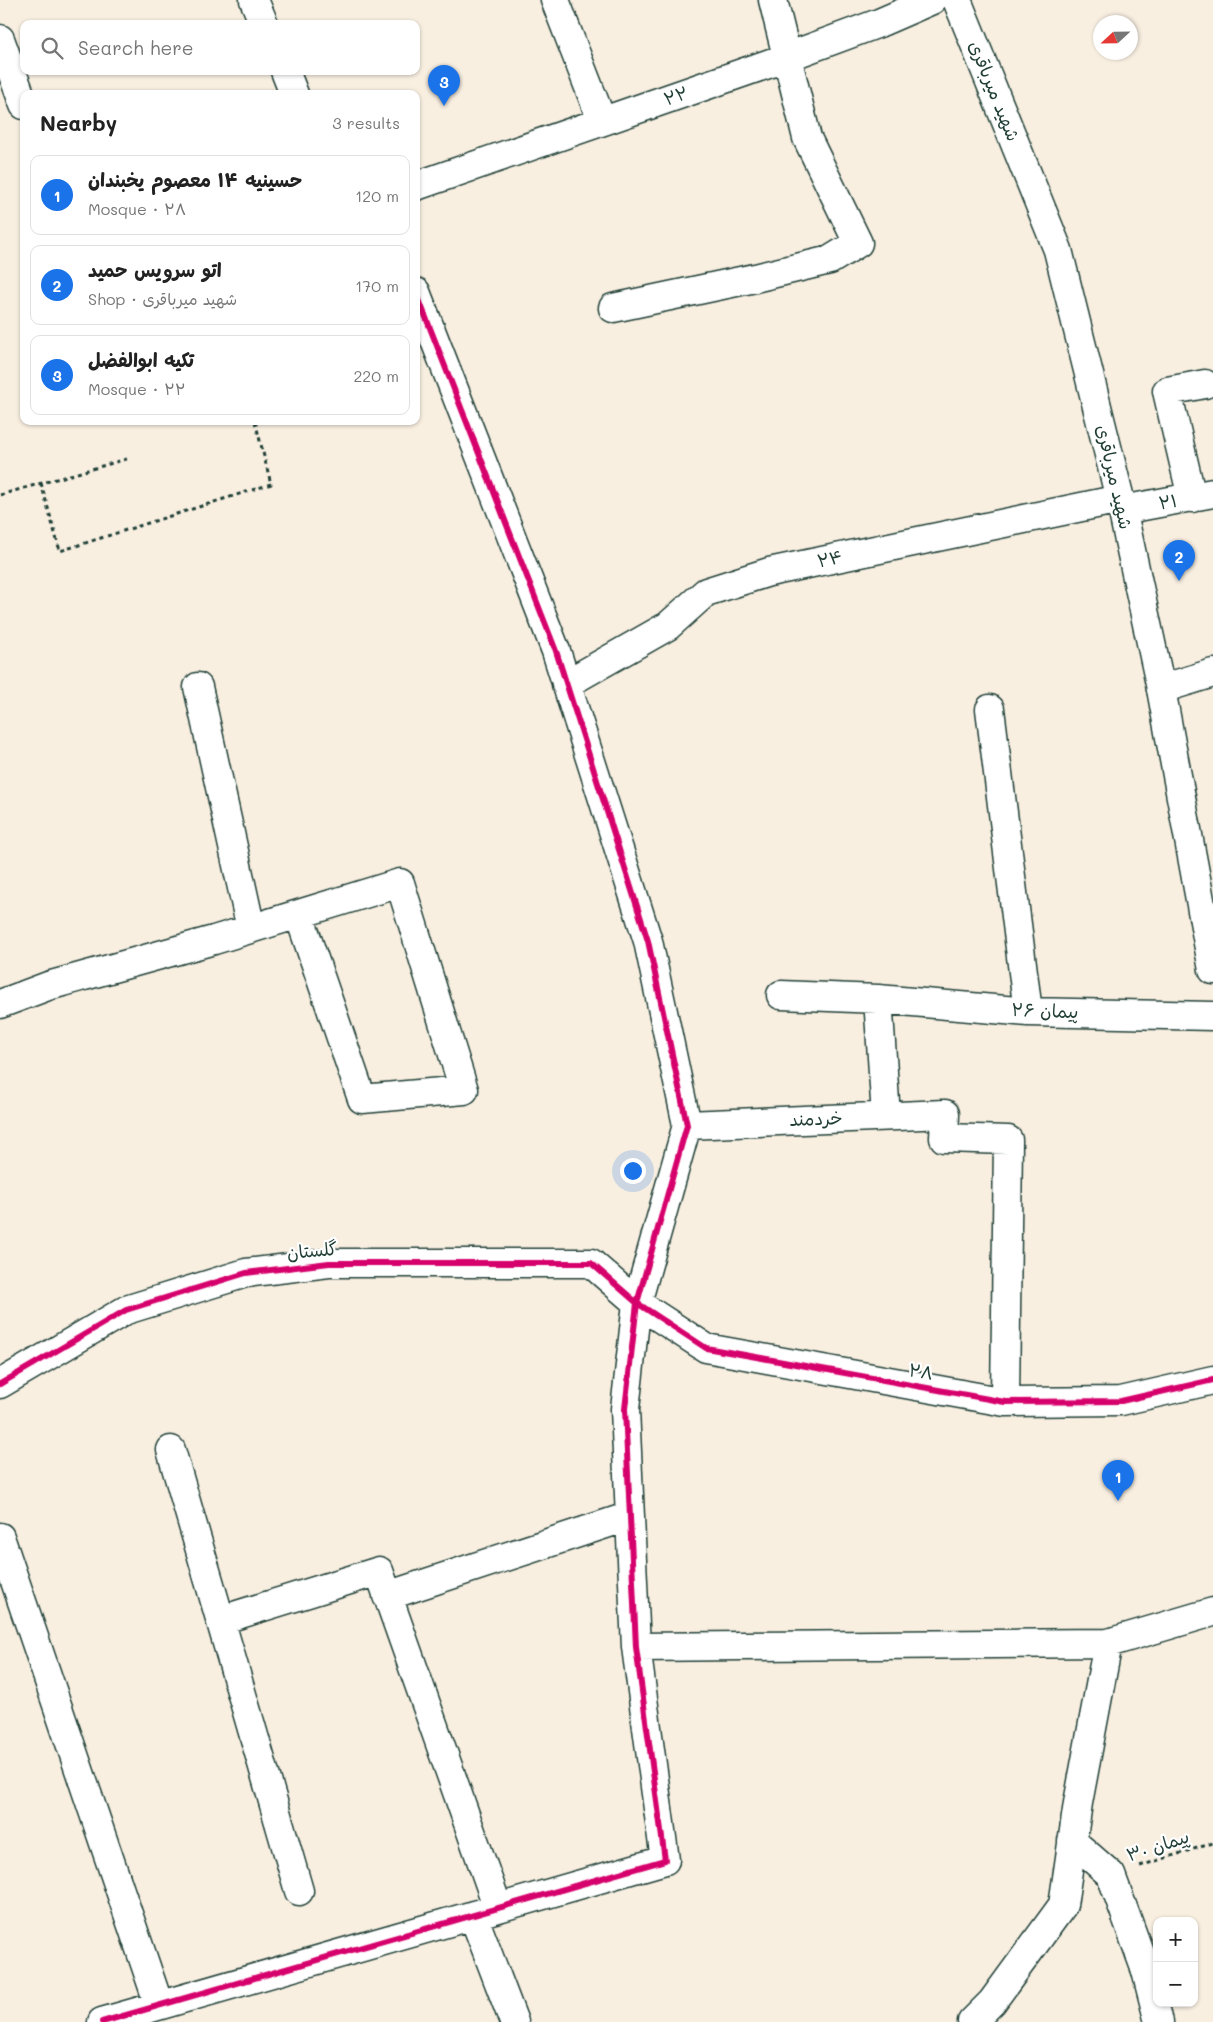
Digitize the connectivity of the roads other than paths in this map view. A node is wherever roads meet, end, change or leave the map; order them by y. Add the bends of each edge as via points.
1 (254, 0) edge
2 (555, 0) edge
3 (773, 0) edge
4 (932, 0) edge
5 (957, 0) edge
6 (262, 20) edge
7 (0, 39) edge
8 (787, 57) junction
9 (287, 75) edge
10 (292, 90) edge
11 (20, 93) edge
12 (602, 122) junction
13 (420, 185) edge
14 (420, 302) edge
15 (613, 308) dead end
16 (1205, 384) dead end
17 (1203, 495) edge
18 (1121, 504) junction
19 (1213, 673) edge
20 (566, 684) junction
21 (198, 687) dead end
22 (1161, 690) junction
23 (990, 709) dead end
24 (299, 915) junction
25 (251, 929) junction
26 (1213, 970) edge
27 (781, 995) dead end
28 (878, 999) junction
29 (0, 1004) edge
30 (1028, 1012) junction
31 (1213, 1016) edge
32 (886, 1116) junction
33 (687, 1125) junction
34 (636, 1303) junction
35 (1213, 1380) edge
36 (0, 1384) edge
37 (1004, 1402) junction
38 (171, 1450) dead end
39 (630, 1516) junction
40 (0, 1537) edge
41 (388, 1596) junction
42 (1213, 1612) edge
43 (221, 1620) junction
44 (1108, 1643) junction
45 (636, 1647) junction
46 (1072, 1842) junction
47 (299, 1890) dead end
48 (486, 1911) junction
49 (159, 2005) junction
50 (111, 2021) edge
51 (514, 2022) edge
52 (972, 2022) edge
53 (1158, 2022) edge

1 - 6 street
2 - 12 street
3 - 8 street
4 - 8 street, ۲۲ via 878,24
5 - 18 street, شهید میرباقری via 1058,250
7 - 11 street
8 - 12 street, ۲۲
8 - 15 street via 807,138 858,243 830,260
9 - 10 street
12 - 13 street, ۲۲
14 - 20 street
16 - 17 street via 1168,391
17 - 18 street, ۲۱
18 - 20 street, ۲۴ via 768,572 706,592 668,626
18 - 22 street, شهید میرباقری
19 - 22 street
20 - 33 street via 648,941
21 - 25 street
22 - 26 street, شهید میرباقری
23 - 30 street
24 - 24 street via 400,883 464,1090 362,1099
24 - 25 street
25 - 29 street via 48,986
27 - 28 street, پیمان ۲۶
28 - 30 street, پیمان ۲۶
28 - 32 street
30 - 31 street, پیمان ۲۶
32 - 33 street, خردمند
32 - 37 street, خردمند via 946,1114 944,1138 1008,1140
33 - 34 street
34 - 36 street, گلستان via 591,1263 329,1263 264,1271 126,1310
34 - 37 street, ۲۸ via 706,1348
34 - 39 street via 625,1409
35 - 37 street, ۲۸ via 1121,1401
38 - 43 street
39 - 41 street
39 - 45 street
40 - 49 street
41 - 43 street via 379,1571
41 - 48 street
42 - 44 street
43 - 47 street
44 - 45 street
44 - 46 street
45 - 48 street via 665,1860
46 - 52 street via 1063,1905 992,2002
46 - 53 street via 1110,1875 1146,1971
48 - 49 street
48 - 51 street
49 - 50 street

